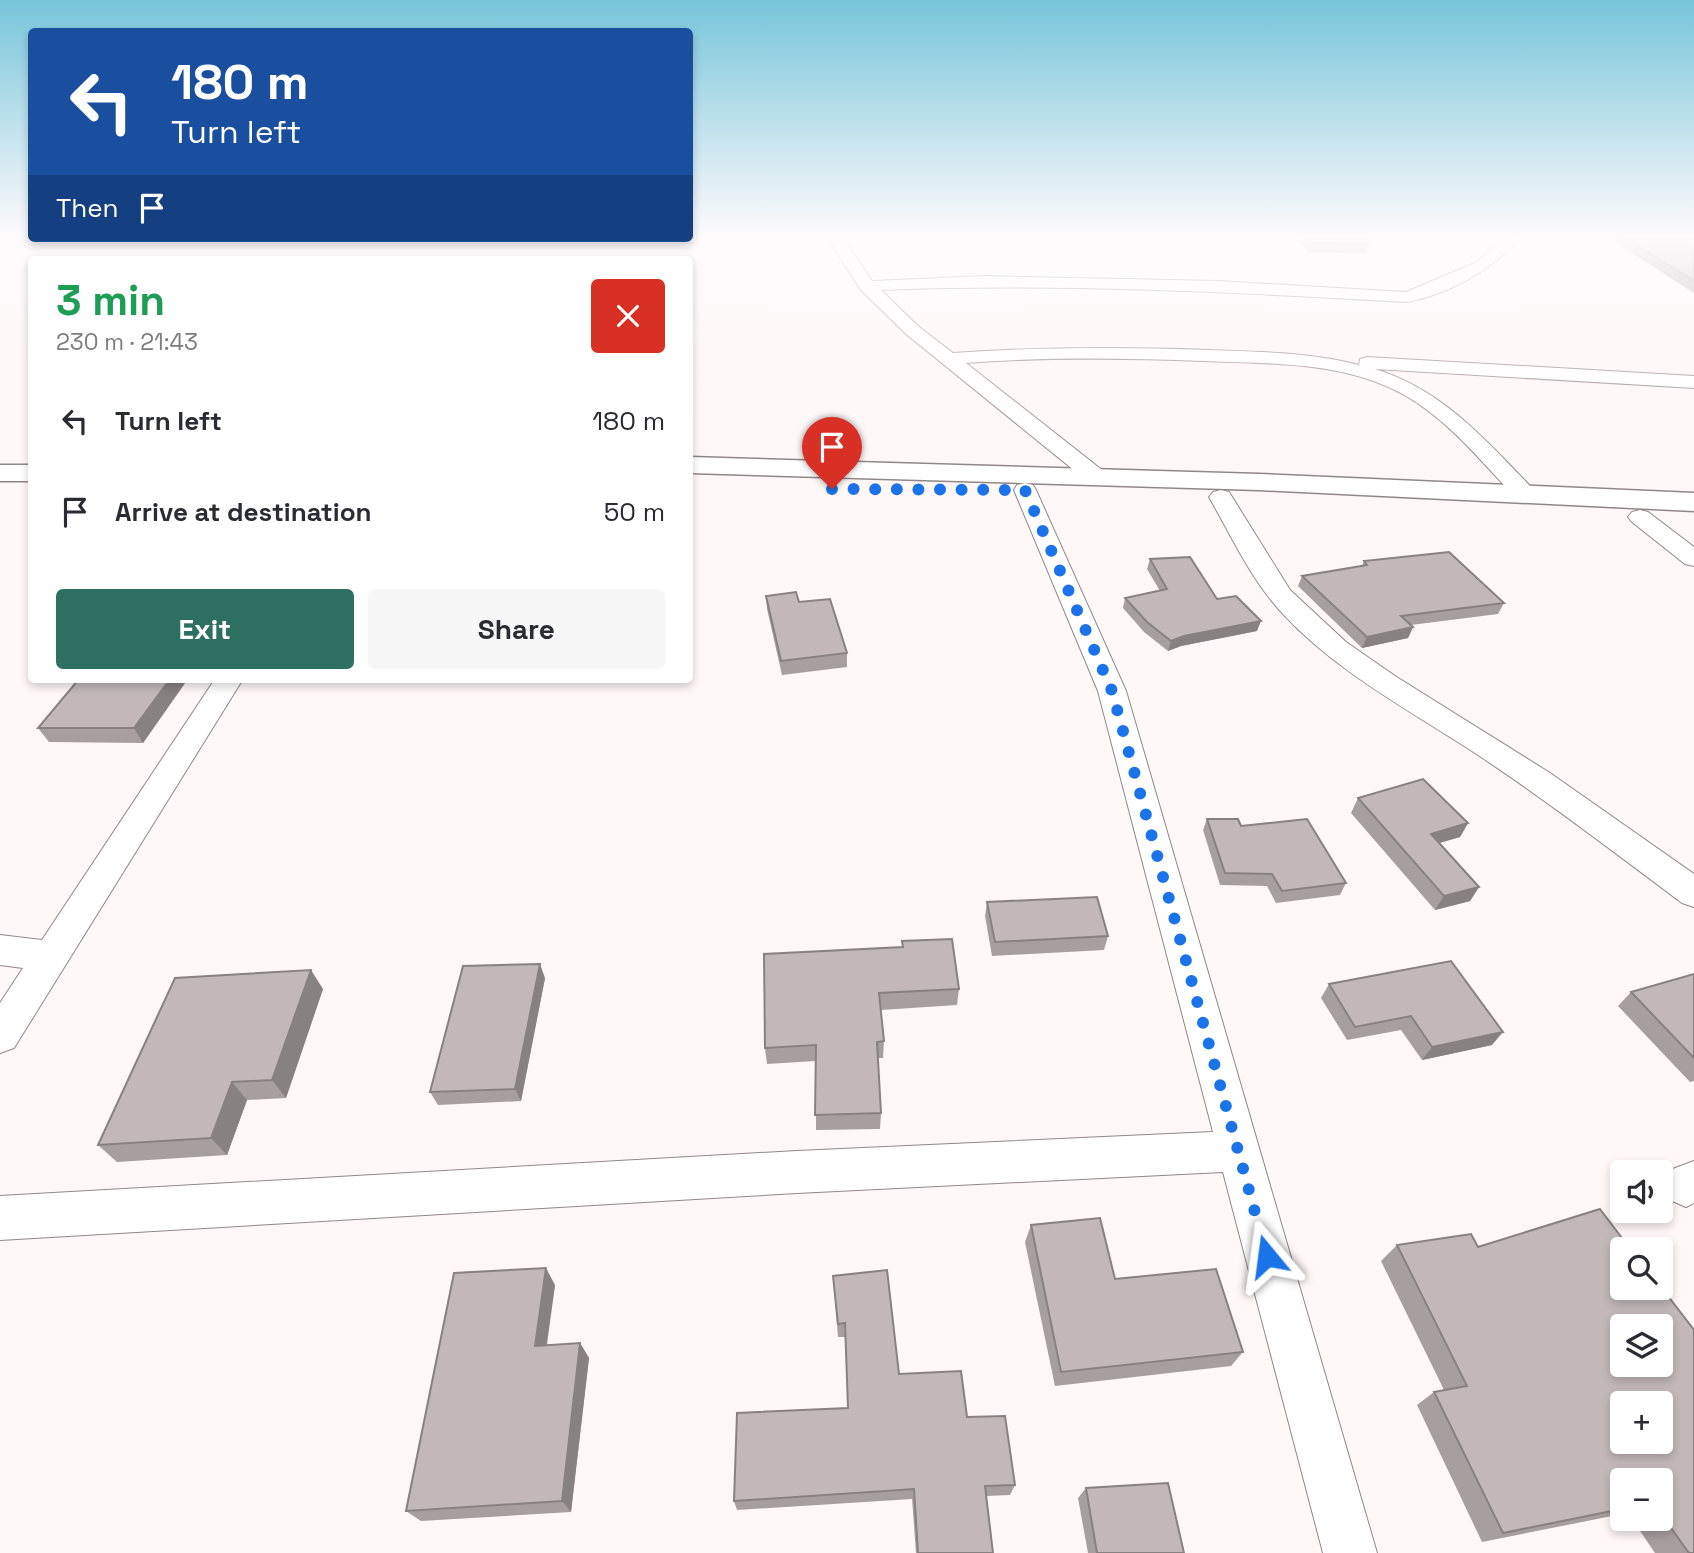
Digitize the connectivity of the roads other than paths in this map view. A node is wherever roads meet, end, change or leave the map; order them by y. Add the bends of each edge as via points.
1 (893, 311) edge
2 (949, 359) junction
3 (1319, 360) junction
4 (1694, 382) edge
5 (0, 453) edge
6 (28, 453) edge
7 (693, 465) edge
8 (0, 473) edge
9 (28, 473) edge
10 (1094, 475) junction
11 (693, 487) edge
12 (1025, 490) junction
13 (1522, 492) junction
14 (1221, 497) junction
15 (1694, 502) edge
16 (1640, 517) junction
17 (1694, 520) edge
18 (1694, 559) edge
19 (226, 683) edge
20 (1694, 893) edge
21 (0, 950) edge
22 (51, 956) junction
23 (0, 1036) edge
24 (1238, 1152) junction
25 (0, 1217) edge
26 (1350, 1553) edge

1 - 2 street
2 - 3 street via 1071,353
2 - 10 street
3 - 4 street
3 - 13 street via 1394,382 1445,413
5 - 6 main road
7 - 10 main road
8 - 9 main road
10 - 13 main road
11 - 12 main road
12 - 14 main road
12 - 24 street via 1112,691
13 - 15 main road
14 - 16 main road
14 - 20 street via 1263,569 1290,606 1323,638 1363,670 1487,747
16 - 17 main road
16 - 18 street
19 - 22 street
21 - 22 street
22 - 23 street
24 - 25 street
24 - 26 street

